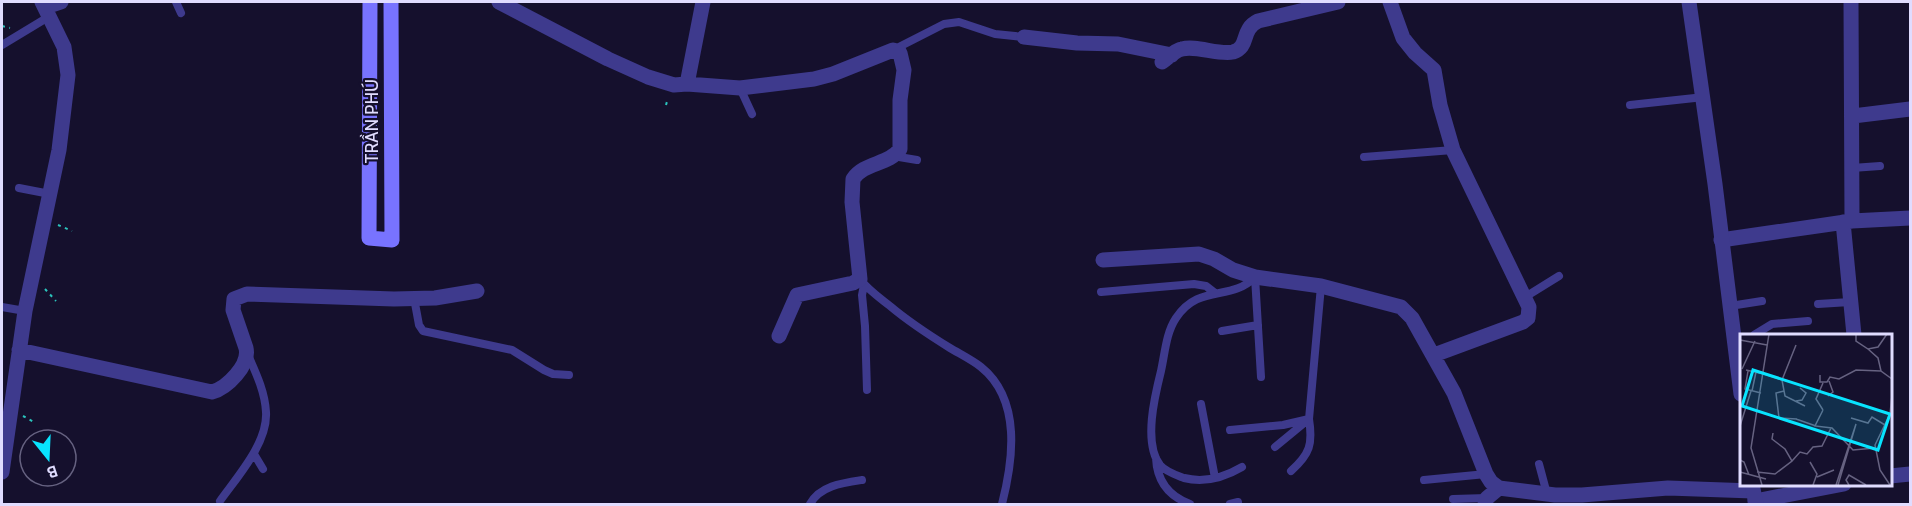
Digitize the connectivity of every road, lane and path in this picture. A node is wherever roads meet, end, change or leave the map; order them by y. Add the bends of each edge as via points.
1 (61, 2) edge
2 (176, 2) edge
3 (370, 2) edge
4 (390, 2) edge
5 (500, 2) edge
6 (703, 2) edge
7 (1338, 2) edge
8 (1390, 2) edge
9 (1689, 2) edge
10 (1851, 2) edge
11 (46, 8) edge
12 (181, 13) dead end
13 (1024, 37) joint
14 (2, 45) edge
15 (893, 50) junction
16 (687, 84) junction
17 (740, 88) junction
18 (1704, 97) junction
19 (1630, 105) dead end
20 (1911, 109) edge
21 (752, 114) dead end
22 (1853, 116) junction
23 (1453, 150) junction
24 (893, 156) junction
25 (1364, 157) dead end
26 (917, 160) dead end
27 (1880, 166) dead end
28 (1852, 168) junction
29 (19, 188) dead end
30 (50, 194) junction
31 (1911, 218) edge
32 (1847, 221) junction
33 (1721, 240) junction
34 (1102, 260) dead end
35 (1559, 276) dead end
36 (1255, 277) junction
37 (862, 282) junction
38 (1321, 286) junction
39 (477, 291) dead end
40 (1101, 292) dead end
41 (1215, 293) junction
42 (1525, 297) junction
43 (414, 298) junction
44 (1762, 302) dead end
45 (1850, 302) junction
46 (1818, 304) dead end
47 (1730, 306) junction
48 (2, 307) edge
49 (25, 311) junction
50 (1808, 321) dead end
51 (1258, 325) junction
52 (1222, 330) dead end
53 (1756, 334) edge
54 (1854, 334) edge
55 (779, 336) dead end
56 (1738, 341) edge
57 (19, 350) junction
58 (248, 354) junction
59 (1434, 355) junction
60 (569, 375) dead end
61 (1740, 376) edge
62 (1261, 377) dead end
63 (867, 390) dead end
64 (1201, 404) dead end
65 (1309, 419) junction
66 (1230, 430) dead end
67 (1275, 447) dead end
68 (3, 448) edge
69 (254, 454) junction
70 (1156, 458) junction
71 (1539, 464) dead end
72 (1242, 467) dead end
73 (263, 469) dead end
74 (1291, 471) dead end
75 (2, 472) edge
76 (1486, 474) junction
77 (1911, 474) edge
78 (1891, 476) edge
79 (1215, 478) junction
80 (862, 480) dead end
81 (1424, 480) dead end
82 (1829, 485) edge
83 (1547, 494) junction
84 (1754, 495) edge
85 (1490, 497) edge
86 (1453, 499) dead end
87 (220, 501) dead end
88 (810, 504) edge
89 (1002, 504) edge
90 (1190, 504) edge

1 - 11 street
2 - 12 lane
3 - 4 main road, TRẦN PHÚ via 369,238 392,240
5 - 16 street via 648,77 674,85
6 - 16 street
7 - 13 street via 1251,25 1241,48 1232,52 1182,48 1167,58 1118,44
8 - 23 street via 1403,38 1434,70
9 - 18 street
10 - 22 street
11 - 14 lane
11 - 30 street via 64,47 68,75
13 - 15 lane via 959,22 944,24
15 - 17 street via 833,74
15 - 24 street via 900,53 904,70 900,100 902,143
16 - 17 street
17 - 21 lane
18 - 19 lane
18 - 33 street
20 - 22 street
22 - 28 street
23 - 25 lane
23 - 42 street
24 - 26 lane
24 - 37 street via 865,167 852,179
27 - 28 lane
28 - 32 street
29 - 30 lane
30 - 49 street
31 - 32 street
32 - 33 street
32 - 45 street
33 - 47 street
34 - 36 street via 1198,254
35 - 42 lane
36 - 38 street
36 - 41 lane via 1241,287
36 - 51 lane
37 - 55 street via 797,296
37 - 63 lane
37 - 89 lane via 909,323 981,367 1004,395 1011,445
38 - 59 street via 1401,307
38 - 65 lane
39 - 43 street
40 - 41 lane via 1194,284
41 - 70 lane via 1186,304 1170,331 1152,425
42 - 59 street via 1529,313 1523,322
43 - 58 street via 239,296 234,299 233,310
43 - 60 lane via 423,331 512,350 553,374
44 - 47 lane
45 - 46 lane
45 - 54 street
47 - 56 street
48 - 49 lane
49 - 57 street
50 - 53 lane via 1772,324
51 - 52 lane
51 - 62 lane
56 - 61 street
57 - 58 street via 212,392 224,386
57 - 68 street
58 - 69 lane via 259,380 266,414
59 - 76 street via 1460,406
64 - 79 lane
65 - 66 lane
65 - 67 lane
65 - 74 lane via 1310,447
68 - 75 street
69 - 73 lane
69 - 87 lane
70 - 79 lane via 1167,471 1181,477 1194,481
70 - 90 lane via 1161,483 1176,499
71 - 83 lane
72 - 79 lane
76 - 81 lane
76 - 85 street via 1491,482
77 - 78 street
80 - 88 lane via 825,490
82 - 84 street
83 - 84 street via 1668,489
83 - 85 street
85 - 86 lane

